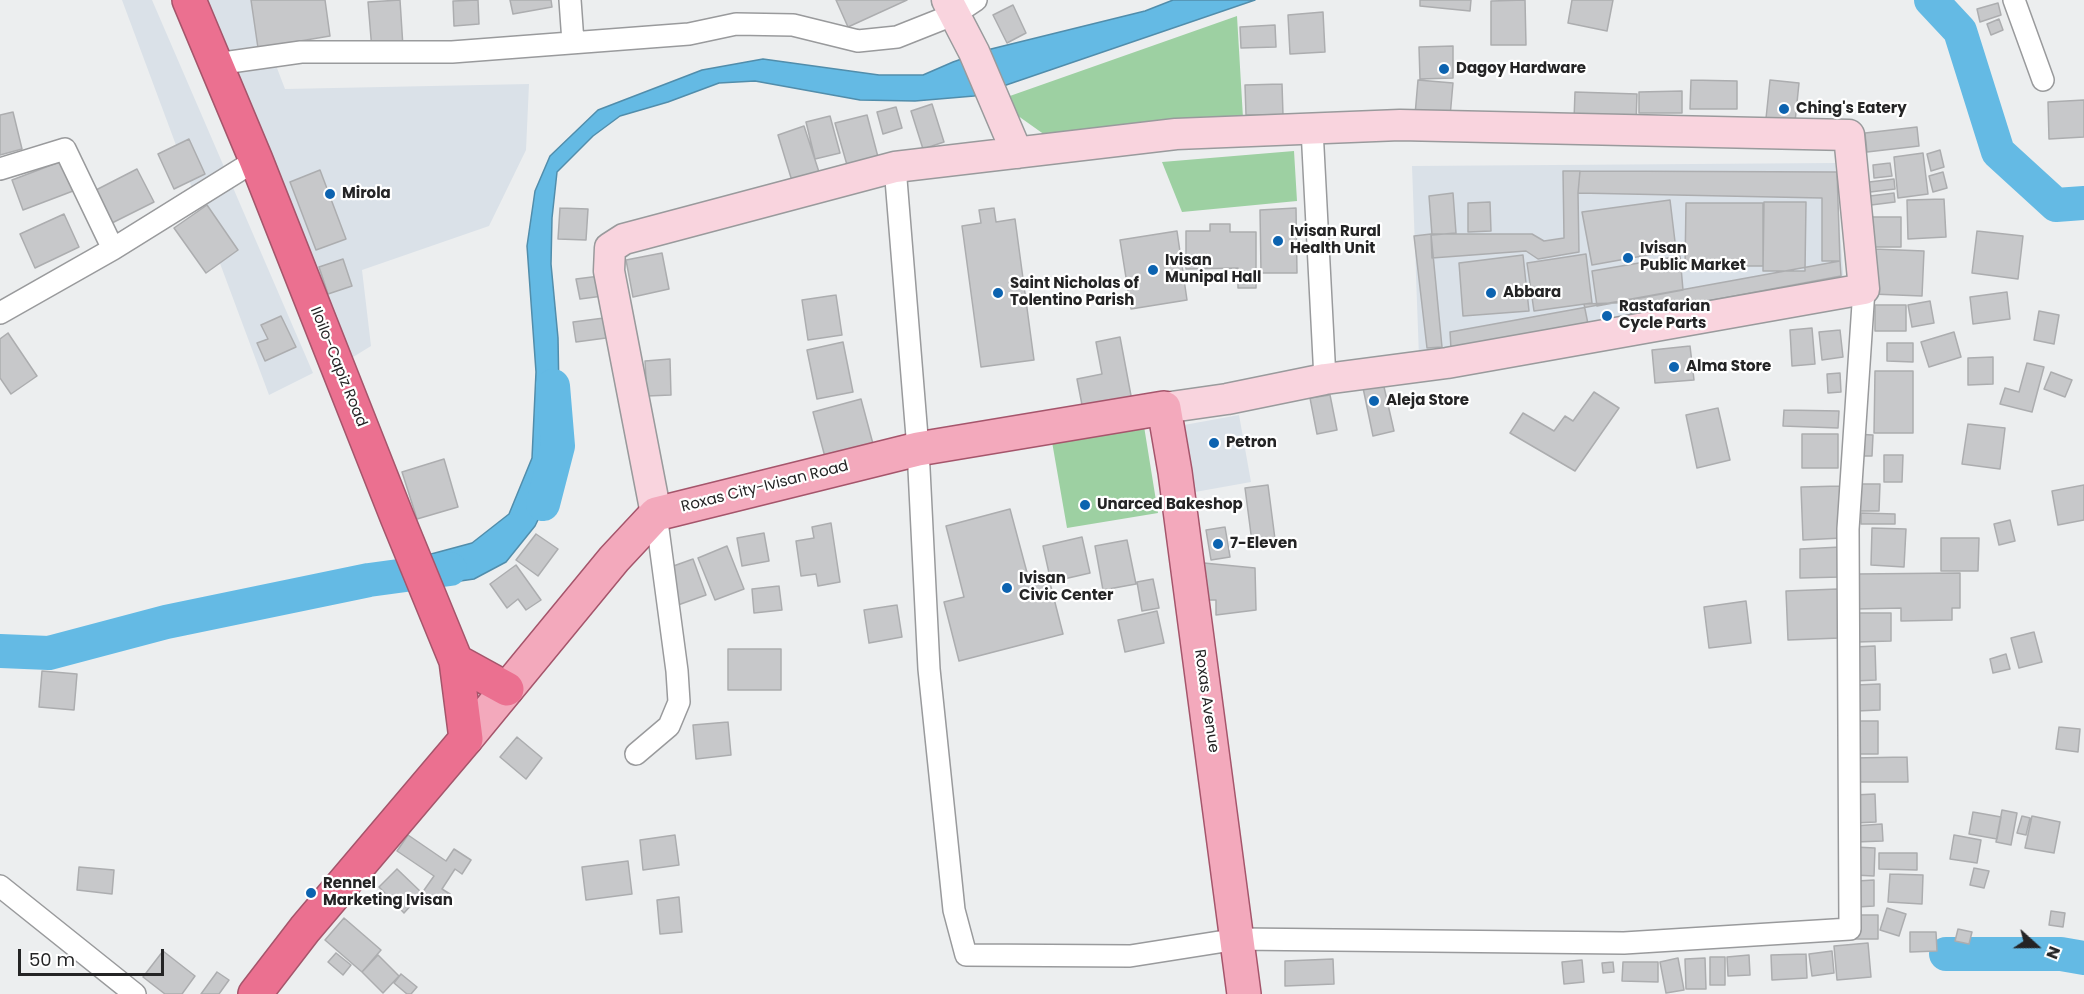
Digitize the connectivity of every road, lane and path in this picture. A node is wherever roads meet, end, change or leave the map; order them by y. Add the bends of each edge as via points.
1 (189, 0) edge
2 (570, 0) edge
3 (2014, 0) edge
4 (959, 5) edge
5 (573, 42) junction
6 (216, 64) junction
7 (2043, 80) dead end
8 (1312, 129) junction
9 (1017, 153) junction
10 (256, 160) junction
11 (895, 167) junction
12 (0, 169) edge
13 (113, 249) junction
14 (1864, 289) junction
15 (0, 313) edge
16 (1325, 379) junction
17 (1164, 408) junction
18 (918, 449) junction
19 (656, 514) junction
20 (456, 661) junction
21 (507, 688) junction
22 (466, 739) junction
23 (636, 754) dead end
24 (0, 886) edge
25 (1238, 939) junction
26 (135, 994) edge
27 (255, 994) edge
28 (1245, 994) edge

1 - 6 highway, Iloilo-Capiz Road
2 - 5 street
3 - 7 street
4 - 5 street via 897,37 858,40 793,25 736,24 689,34
4 - 9 street via 974,52
5 - 6 street via 452,52 301,52
6 - 10 highway, Iloilo-Capiz Road
8 - 9 street via 1176,134
8 - 14 street via 1400,125 1849,135
8 - 16 street
9 - 11 street
10 - 13 street
10 - 20 highway, Iloilo-Capiz Road
11 - 18 street
11 - 19 street via 624,239 610,248 609,271
12 - 13 street via 65,148
13 - 15 street
14 - 16 street via 1447,363
14 - 25 street via 1848,529 1850,929 1624,943
16 - 17 street
17 - 18 main road, Roxas City-Ivisan Road
17 - 25 main road, Roxas Avenue
18 - 19 main road, Roxas City-Ivisan Road
18 - 25 street via 929,669 954,910 966,955 1130,956
19 - 21 main road
19 - 23 street via 679,702 669,726
20 - 21 highway
20 - 22 highway, Iloilo-Capiz Road
21 - 22 main road
22 - 27 highway
24 - 26 street
25 - 28 main road, Roxas Avenue

